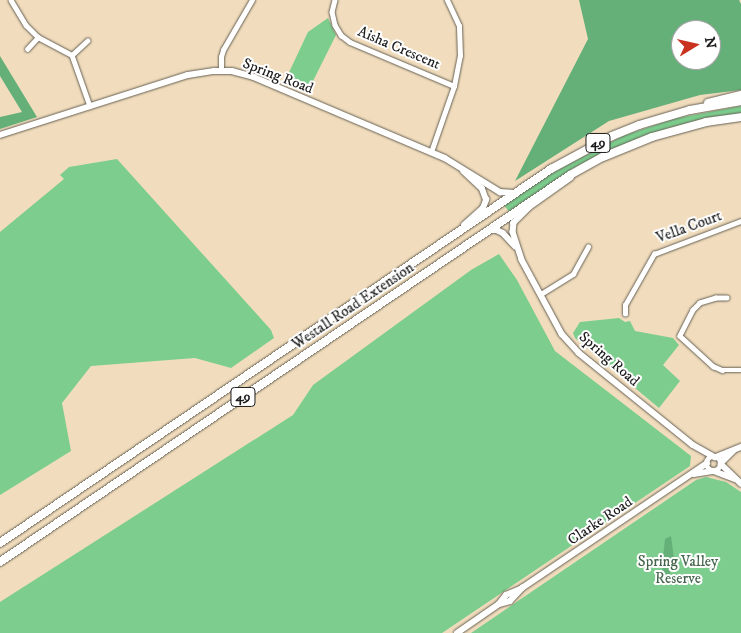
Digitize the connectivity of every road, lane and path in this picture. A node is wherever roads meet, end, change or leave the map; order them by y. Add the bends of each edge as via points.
1 (11, 0) edge
2 (252, 0) edge
3 (334, 0) edge
4 (447, 0) edge
5 (38, 37) junction
6 (88, 41) dead end
7 (27, 49) dead end
8 (72, 55) junction
9 (222, 70) junction
10 (454, 86) junction
11 (741, 95) edge
12 (741, 102) edge
13 (90, 106) junction
14 (690, 110) junction
15 (741, 116) edge
16 (0, 135) edge
17 (431, 152) junction
18 (455, 164) junction
19 (583, 167) junction
20 (514, 193) junction
21 (741, 221) edge
22 (488, 231) junction
23 (440, 244) junction
24 (588, 247) dead end
25 (517, 248) junction
26 (540, 294) junction
27 (727, 298) dead end
28 (625, 314) dead end
29 (741, 370) edge
30 (694, 445) junction
31 (741, 447) edge
32 (734, 450) junction
33 (716, 457) junction
34 (707, 462) junction
35 (721, 464) junction
36 (713, 471) junction
37 (692, 474) junction
38 (739, 481) edge
39 (0, 543) edge
40 (0, 562) edge
41 (457, 633) edge

1 - 5 street via 26,25
2 - 9 street via 220,57
3 - 10 street, Aisha Crescent via 335,25 350,42
4 - 10 street via 459,26 461,43
5 - 7 street
5 - 8 street
6 - 8 street
8 - 13 street
9 - 13 main road, Spring Road via 188,75
9 - 17 main road, Spring Road via 254,78
10 - 17 street
11 - 14 highway via 713,100
12 - 14 highway, Westall Road Extension / 49
13 - 16 main road, Spring Road
14 - 20 highway, Westall Road Extension / 49 via 612,136 550,169
15 - 19 highway, Westall Road Extension / 49 via 652,136
17 - 18 main road, Spring Road
18 - 20 main road, Spring Road via 500,192
18 - 23 main road, Spring Road via 482,189 486,200 479,212
19 - 22 highway, Westall Road Extension / 49
19 - 25 main road, Spring Road via 530,207 513,226
20 - 23 highway, Westall Road Extension / 49
21 - 28 street, Vella Court via 654,254 625,305
22 - 25 main road, Spring Road via 503,233
22 - 40 highway, Westall Road Extension / 49
23 - 39 highway, Westall Road Extension / 49
24 - 26 street via 573,274
25 - 26 main road, Spring Road
26 - 30 main road, Spring Road via 562,334 579,353
27 - 29 street via 700,303 680,336 714,366 722,370
30 - 33 main road, Spring Road
30 - 34 main road, Spring Road
31 - 32 main road
32 - 33 main road
32 - 35 main road
33 - 34 main road
33 - 35 main road
34 - 36 main road
34 - 37 main road, Clarke Road
35 - 36 main road
35 - 38 main road
36 - 37 main road, Clarke Road
36 - 38 main road
37 - 41 main road, Clarke Road via 522,588 510,601 499,604

